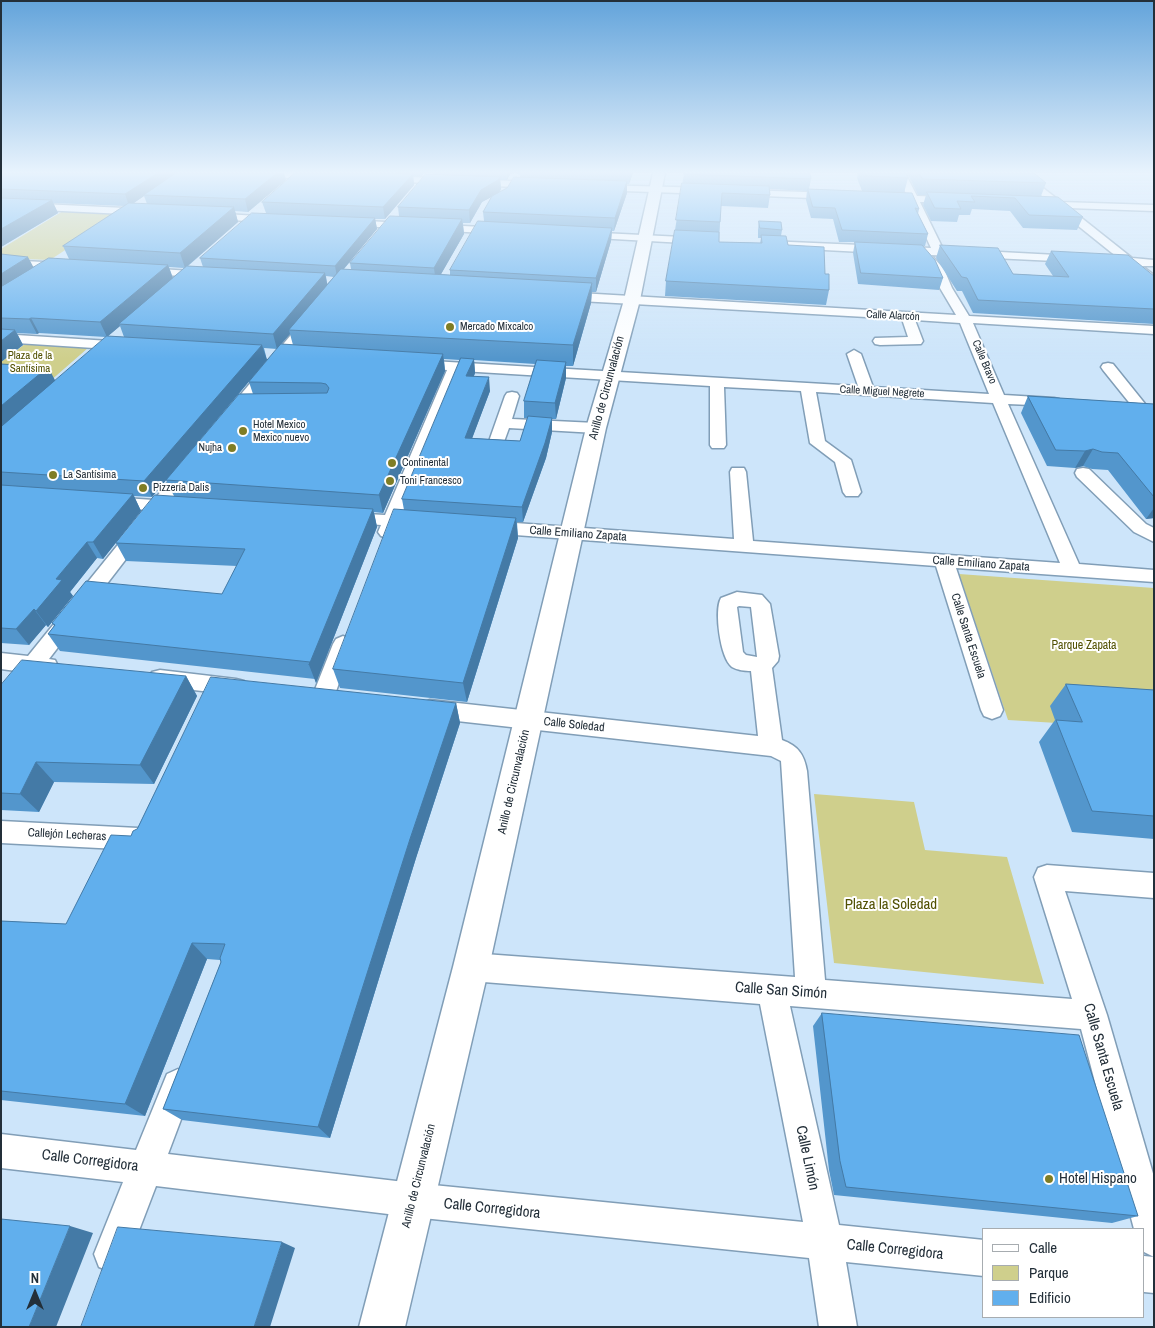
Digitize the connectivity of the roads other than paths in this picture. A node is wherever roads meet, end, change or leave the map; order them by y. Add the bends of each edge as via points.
1 (380, 235) edge
2 (591, 235) edge
3 (645, 235) edge
4 (931, 235) edge
5 (1096, 235) edge
6 (1114, 235) edge
7 (644, 238) junction
8 (376, 240) edge
9 (715, 241) edge
10 (938, 251) junction
11 (68, 255) edge
12 (836, 259) dead end
13 (202, 261) edge
14 (1, 262) edge
15 (1130, 262) junction
16 (913, 263) edge
17 (933, 264) junction
18 (1152, 264) edge
19 (52, 266) junction
20 (81, 267) edge
21 (130, 270) edge
22 (188, 274) junction
23 (217, 275) edge
24 (37, 276) edge
25 (1154, 281) edge
26 (174, 286) edge
27 (546, 295) edge
28 (632, 300) junction
29 (317, 313) edge
30 (907, 316) junction
31 (965, 320) junction
32 (1154, 330) edge
33 (122, 332) edge
34 (1, 338) edge
35 (880, 341) dead end
36 (108, 345) junction
37 (137, 347) edge
38 (854, 354) dead end
39 (262, 355) edge
40 (281, 356) junction
41 (301, 357) edge
42 (94, 358) edge
43 (397, 362) edge
44 (456, 366) junction
45 (1108, 367) dead end
46 (610, 375) junction
47 (718, 382) junction
48 (808, 388) junction
49 (867, 391) junction
50 (512, 396) dead end
51 (999, 399) junction
52 (1066, 403) edge
53 (240, 405) junction
54 (259, 405) edge
55 (1122, 406) edge
56 (1147, 408) edge
57 (503, 423) junction
58 (222, 426) edge
59 (596, 428) junction
60 (718, 445) dead end
61 (495, 447) edge
62 (198, 455) edge
63 (738, 472) dead end
64 (1083, 473) dead end
65 (852, 492) dead end
66 (89, 500) edge
67 (157, 506) junction
68 (196, 508) edge
69 (333, 517) edge
70 (391, 520) junction
71 (431, 523) edge
72 (470, 526) edge
73 (572, 533) junction
74 (1154, 536) edge
75 (744, 546) junction
76 (381, 548) edge
77 (944, 561) junction
78 (1072, 570) junction
79 (1154, 576) edge
80 (348, 632) edge
81 (1, 661) edge
82 (32, 664) junction
83 (761, 665) dead end
84 (71, 668) edge
85 (139, 676) edge
86 (255, 689) edge
87 (323, 697) edge
88 (1, 705) edge
89 (411, 706) edge
90 (992, 710) dead end
91 (528, 720) junction
92 (780, 749) junction
93 (150, 822) edge
94 (1, 832) edge
95 (1154, 886) edge
96 (471, 967) junction
97 (772, 990) junction
98 (811, 993) junction
99 (1092, 1014) junction
100 (189, 1057) edge
101 (1, 1150) edge
102 (146, 1167) junction
103 (413, 1200) junction
104 (1154, 1240) edge
105 (825, 1243) junction
106 (982, 1258) edge
107 (101, 1282) edge
108 (382, 1327) edge
109 (838, 1327) edge

1 - 8 street
2 - 7 street
3 - 7 main road, Anillo de Circunvalación
4 - 10 street
5 - 15 street
6 - 18 street
7 - 9 street
7 - 28 main road, Anillo de Circunvalación
10 - 12 street via 758,244 765,255
10 - 15 street
10 - 17 street via 925,254
11 - 19 street
13 - 22 street
14 - 19 street
15 - 18 street
15 - 25 street
16 - 17 street
17 - 31 street, Calle Bravo
19 - 20 street
19 - 24 street
21 - 22 street
22 - 23 street
22 - 26 street
27 - 28 street, Calle Alarcón
28 - 30 street, Calle Alarcón
28 - 46 main road, Anillo de Circunvalación
29 - 40 street
30 - 31 street, Calle Alarcón
30 - 35 street via 916,341
31 - 32 street, Calle Alarcón
31 - 51 street, Calle Bravo
33 - 36 street
34 - 36 street
36 - 37 street
36 - 42 street
38 - 49 street
39 - 40 street
40 - 41 street
40 - 53 street
43 - 44 street, Calle Miguel Negrete
44 - 46 street, Calle Miguel Negrete
44 - 70 street
45 - 56 street
46 - 47 street, Calle Miguel Negrete
46 - 59 main road, Anillo de Circunvalación
47 - 48 street, Calle Miguel Negrete
47 - 60 street
48 - 49 street, Calle Miguel Negrete
48 - 65 street via 818,443 843,460
49 - 51 street, Calle Miguel Negrete
50 - 57 street
51 - 52 street, Calle Miguel Negrete
51 - 78 street, Calle Bravo
53 - 54 street
53 - 58 street
55 - 56 street
57 - 59 street
57 - 61 street
59 - 73 main road, Anillo de Circunvalación
62 - 67 street
63 - 75 street
64 - 74 street via 1140,528
66 - 67 street
67 - 68 street
67 - 82 street
69 - 70 street
70 - 71 street
70 - 76 street
72 - 73 street, Calle Emiliano Zapata
73 - 75 street, Calle Emiliano Zapata
73 - 91 main road, Anillo de Circunvalación
75 - 77 street, Calle Emiliano Zapata
77 - 78 street, Calle Emiliano Zapata
77 - 90 street, Calle Santa Escuela
78 - 79 street, Calle Emiliano Zapata
80 - 87 street
81 - 82 street
82 - 84 street
82 - 88 street
83 - 92 street
85 - 86 street via 212,693
89 - 91 street, Calle Soledad
91 - 92 street, Calle Soledad
91 - 96 main road, Anillo de Circunvalación
92 - 98 street via 792,755 796,779
93 - 94 street, Callejón Lecheras via 142,839
95 - 99 street, Calle Santa Escuela via 1047,876
96 - 97 street, Calle San Simón
96 - 103 main road, Anillo de Circunvalación
97 - 98 street, Calle San Simón
97 - 105 street, Calle Limón
98 - 99 street, Calle San Simón
99 - 104 street, Calle Santa Escuela
100 - 102 street
101 - 102 street, Calle Corregidora
102 - 103 street, Calle Corregidora
102 - 107 street
103 - 105 street, Calle Corregidora
103 - 108 main road, Anillo de Circunvalación
105 - 106 street, Calle Corregidora
105 - 109 street, Calle Limón

